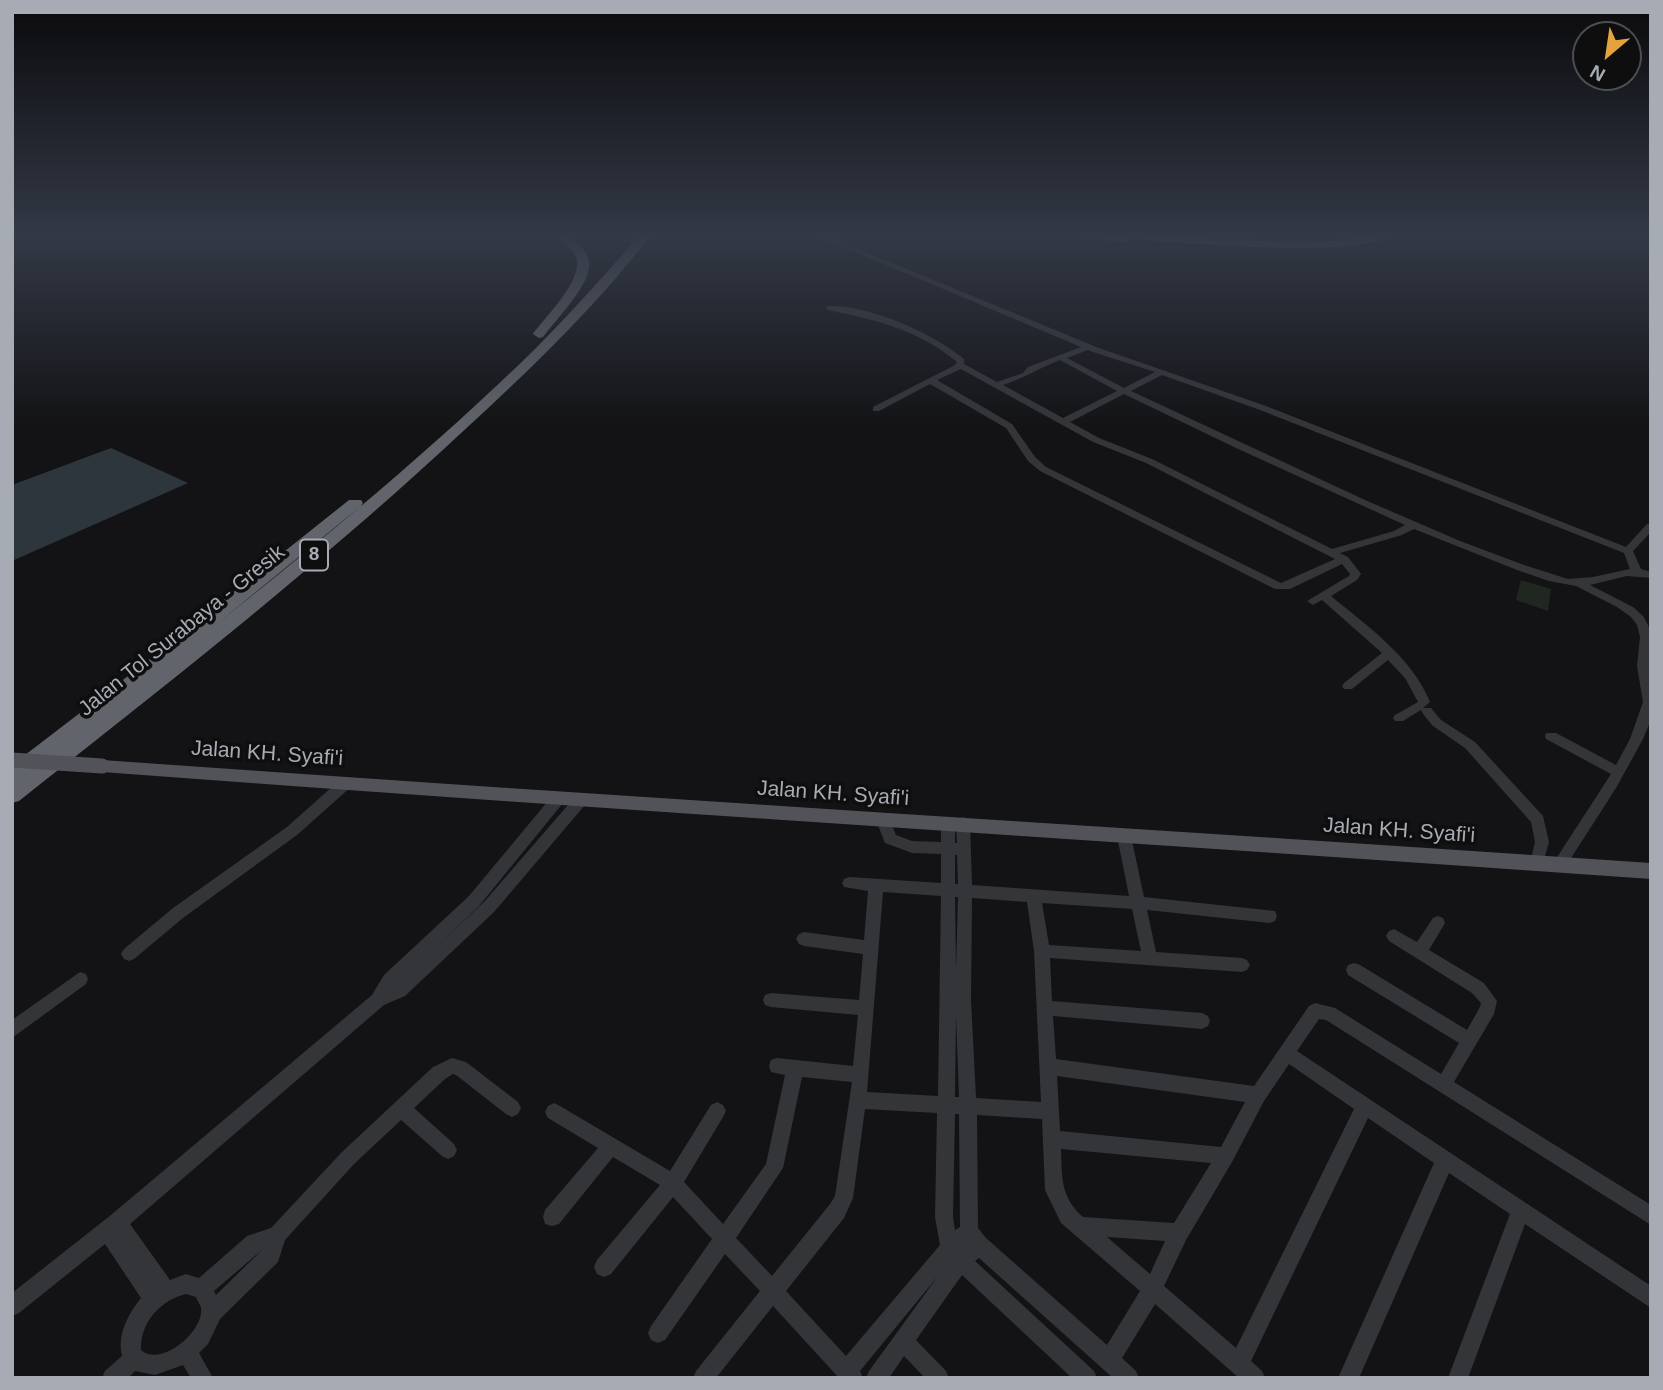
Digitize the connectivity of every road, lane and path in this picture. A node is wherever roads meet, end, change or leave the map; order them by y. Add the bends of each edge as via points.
1 (565, 300) edge
2 (571, 300) edge
3 (588, 300) edge
4 (975, 300) edge
5 (830, 308) dead end
6 (539, 334) junction
7 (1087, 346) junction
8 (1062, 358) junction
9 (959, 365) junction
10 (1162, 372) junction
11 (932, 381) junction
12 (996, 385) junction
13 (1120, 391) junction
14 (876, 409) dead end
15 (1064, 421) junction
16 (1413, 525) junction
17 (1651, 526) edge
18 (1628, 551) junction
19 (1332, 552) junction
20 (1344, 559) junction
21 (1636, 570) junction
22 (1651, 575) edge
23 (1580, 584) junction
24 (1388, 654) junction
25 (1348, 686) dead end
26 (1423, 706) junction
27 (1399, 718) dead end
28 (1551, 736) dead end
29 (12, 761) edge
30 (1617, 771) junction
31 (12, 776) edge
32 (347, 782) junction
33 (12, 795) edge
34 (558, 799) junction
35 (580, 801) junction
36 (883, 820) junction
37 (955, 824) junction
38 (1124, 836) junction
39 (956, 849) junction
40 (1537, 863) junction
41 (1559, 865) junction
42 (1651, 871) edge
43 (849, 883) dead end
44 (876, 886) junction
45 (965, 890) junction
46 (947, 891) junction
47 (1034, 897) junction
48 (1137, 903) junction
49 (1270, 916) dead end
50 (1438, 923) dead end
51 (1394, 936) dead end
52 (804, 939) dead end
53 (872, 948) junction
54 (1042, 951) junction
55 (1419, 953) junction
56 (129, 954) dead end
57 (424, 957) junction
58 (1150, 959) junction
59 (1242, 965) dead end
60 (1354, 970) dead end
61 (79, 979) dead end
62 (955, 999) junction
63 (771, 1000) dead end
64 (867, 1008) junction
65 (1046, 1008) junction
66 (1202, 1021) dead end
67 (12, 1030) edge
68 (1469, 1040) junction
69 (1286, 1053) junction
70 (1047, 1066) junction
71 (861, 1075) junction
72 (1443, 1086) junction
73 (1258, 1095) junction
74 (859, 1100) junction
75 (946, 1104) junction
76 (968, 1104) junction
77 (1365, 1106) junction
78 (401, 1108) junction
79 (512, 1108) dead end
80 (717, 1111) dead end
81 (1050, 1111) junction
82 (554, 1112) dead end
83 (1051, 1139) junction
84 (610, 1147) junction
85 (448, 1150) dead end
86 (1226, 1156) junction
87 (1445, 1160) junction
88 (673, 1183) junction
89 (1521, 1211) junction
90 (1651, 1216) edge
91 (552, 1217) dead end
92 (1080, 1226) junction
93 (112, 1227) junction
94 (1179, 1233) junction
95 (277, 1235) junction
96 (974, 1238) junction
97 (724, 1239) junction
98 (956, 1254) junction
99 (604, 1266) dead end
100 (202, 1289) junction
101 (1153, 1289) junction
102 (772, 1290) junction
103 (160, 1295) junction
104 (1651, 1298) edge
105 (12, 1306) edge
106 (212, 1313) junction
107 (658, 1333) dead end
108 (903, 1341) junction
109 (188, 1355) junction
110 (134, 1359) junction
111 (1109, 1360) junction
112 (1239, 1363) junction
113 (850, 1375) edge
114 (1462, 1376) edge
115 (112, 1378) edge
116 (203, 1378) edge
117 (703, 1378) edge
118 (876, 1378) edge
119 (939, 1378) edge
120 (1087, 1378) edge
121 (1129, 1378) edge
122 (1255, 1378) edge
123 (1348, 1378) edge

1 - 6 highway
2 - 6 highway, 8
3 - 33 highway, Jalan Tol Surabaya - Gresik / 8 via 378,501 254,606
4 - 7 street
5 - 9 street via 898,325 952,353 961,361
6 - 31 highway, Jalan Tol Surabaya - Gresik / 8 via 370,491
7 - 8 street
7 - 10 street
8 - 12 street
8 - 13 street
9 - 11 street
9 - 12 street
10 - 13 street
10 - 18 street
11 - 14 street
11 - 20 street via 1009,426 1029,458 1043,469 1279,587
12 - 15 street
13 - 15 street
13 - 16 street
15 - 19 street
16 - 19 street
16 - 23 street via 1530,571
17 - 18 street
18 - 21 street
19 - 20 street
20 - 24 street via 1355,576 1318,598
21 - 22 street
21 - 23 street
23 - 30 street via 1636,615 1645,638 1643,666 1649,704 1638,736
24 - 25 street
24 - 26 street via 1418,688
26 - 27 street
26 - 40 street via 1437,723 1470,744 1538,820 1542,842
28 - 30 street
29 - 32 main road, Jalan KH. Syafi'i, bridge
30 - 41 street
32 - 34 main road, Jalan KH. Syafi'i
32 - 56 street via 292,831
34 - 35 main road, Jalan KH. Syafi'i
34 - 57 street
35 - 36 main road, Jalan KH. Syafi'i
35 - 57 street via 489,908
36 - 37 main road, Jalan KH. Syafi'i
36 - 39 street via 895,842
37 - 38 main road, Jalan KH. Syafi'i
37 - 39 street
38 - 40 main road, Jalan KH. Syafi'i
38 - 48 street
39 - 45 street
39 - 46 street
40 - 41 main road, Jalan KH. Syafi'i
41 - 42 main road, Jalan KH. Syafi'i
43 - 44 street
44 - 46 street
44 - 53 street
45 - 46 street
45 - 47 street
45 - 62 street
46 - 62 street
47 - 48 street
47 - 54 street
48 - 49 street
48 - 58 street
50 - 55 street
51 - 55 street
52 - 53 street
53 - 64 street
54 - 58 street
54 - 65 street
55 - 68 street via 1488,997 1488,1009
57 - 93 street via 399,991 378,1000
58 - 59 street
60 - 68 street
61 - 67 street
62 - 75 street
62 - 76 street
63 - 64 street
64 - 71 street
65 - 66 street
65 - 70 street
68 - 72 street
69 - 72 street via 1313,1012 1323,1011
69 - 73 street
69 - 77 street
70 - 73 street
70 - 81 street
71 - 74 street
71 - 97 street via 786,1067 774,1168
72 - 90 street
73 - 86 street
74 - 75 street
74 - 102 street via 841,1204
75 - 76 street
75 - 98 street via 944,1217
76 - 81 street
76 - 96 street
77 - 87 street
77 - 112 street
78 - 79 street via 452,1066
78 - 85 street
78 - 95 street
80 - 88 street
81 - 83 street
82 - 84 street
83 - 86 street
83 - 92 street via 1054,1190 1068,1216
84 - 88 street
84 - 91 street
86 - 94 street
87 - 89 street
87 - 123 street
88 - 97 street
88 - 99 street
89 - 104 street
89 - 114 street
92 - 94 street
92 - 101 street
93 - 103 street
93 - 105 street
94 - 101 street
95 - 100 street via 254,1243
95 - 106 street via 271,1255
96 - 98 street
96 - 111 street
97 - 102 street
97 - 107 street
98 - 108 street
98 - 113 street
98 - 120 street
100 - 103 street via 186,1284
100 - 106 street
101 - 111 street
101 - 112 street
102 - 113 street
102 - 117 street
103 - 110 street via 134,1329
106 - 109 street via 204,1335
108 - 118 street
108 - 119 street
109 - 110 street via 156,1370
109 - 116 street
110 - 115 street
111 - 121 street
112 - 122 street

